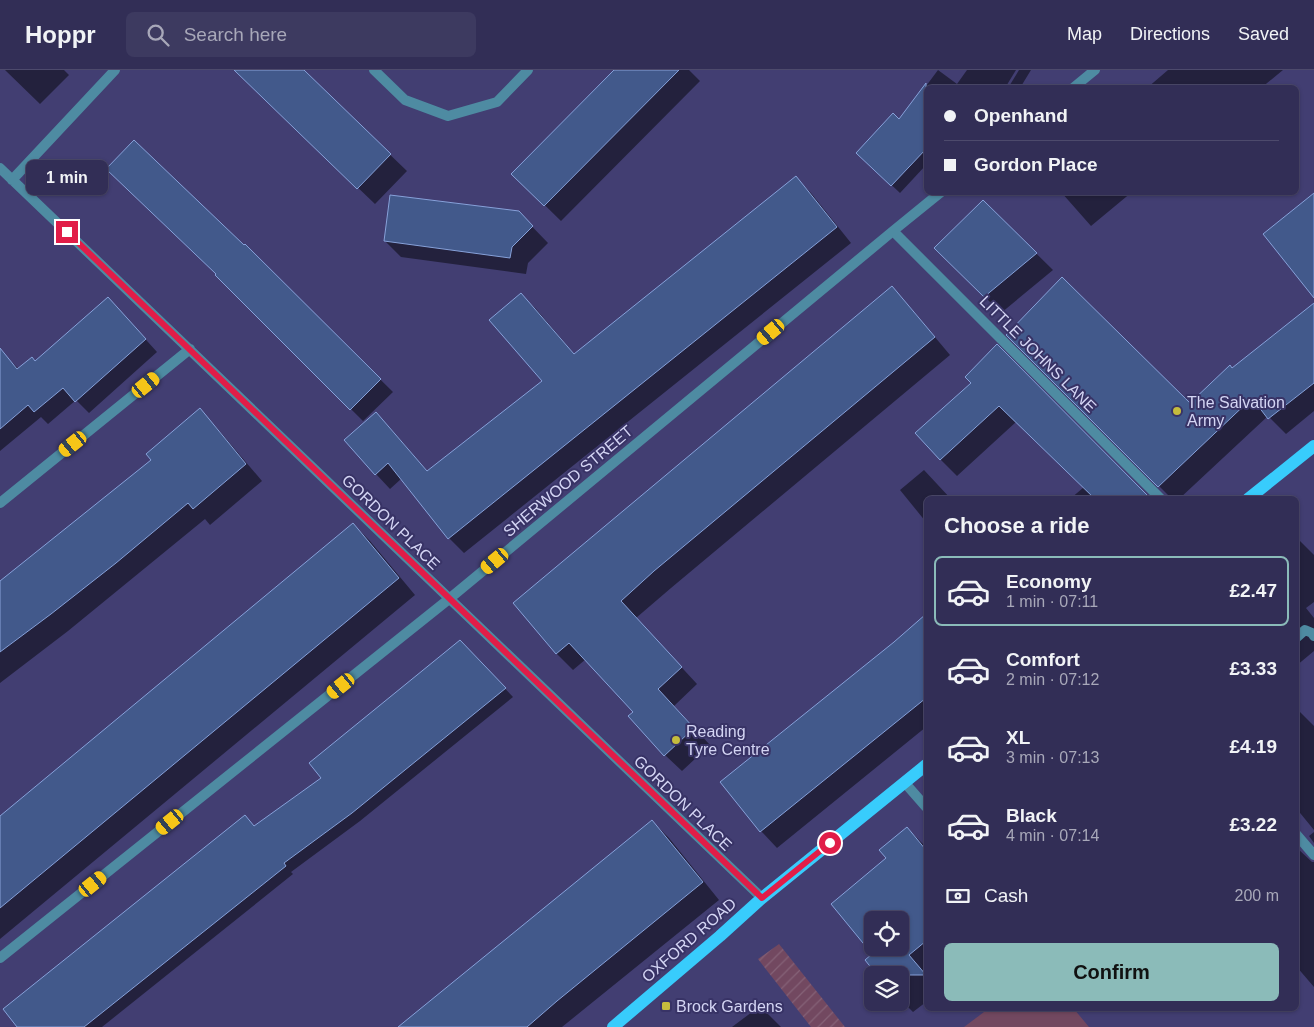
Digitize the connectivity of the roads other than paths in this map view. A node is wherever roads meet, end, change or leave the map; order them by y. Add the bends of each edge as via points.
1 (115, 70) edge
2 (374, 70) edge
3 (528, 70) edge
4 (1095, 70) edge
5 (1077, 85) edge
6 (0, 168) edge
7 (12, 180) junction
8 (937, 195) edge
9 (893, 230) junction
10 (190, 349) junction
11 (1314, 446) edge
12 (1158, 496) edge
13 (1252, 496) edge
14 (0, 503) edge
15 (449, 599) junction
16 (1299, 635) edge
17 (1314, 636) edge
18 (924, 767) edge
19 (906, 782) junction
20 (924, 804) edge
21 (1299, 838) edge
22 (1314, 856) edge
23 (762, 898) junction
24 (0, 958) edge
25 (613, 1027) edge

1 - 7 street
2 - 3 street via 405,100 448,116 497,102
4 - 5 street
6 - 7 street, GORDON PLACE
7 - 10 street, GORDON PLACE
8 - 9 street, SHERWOOD STREET
9 - 12 street, LITTLE JOHNS LANE
9 - 15 street, SHERWOOD STREET
10 - 14 street
10 - 15 street, GORDON PLACE
11 - 13 main road
15 - 23 street, GORDON PLACE
15 - 24 street, SHERWOOD STREET
16 - 17 street via 1305,630
18 - 19 main road, OXFORD ROAD
19 - 20 street
19 - 23 main road, OXFORD ROAD
21 - 22 street
23 - 25 main road, OXFORD ROAD

